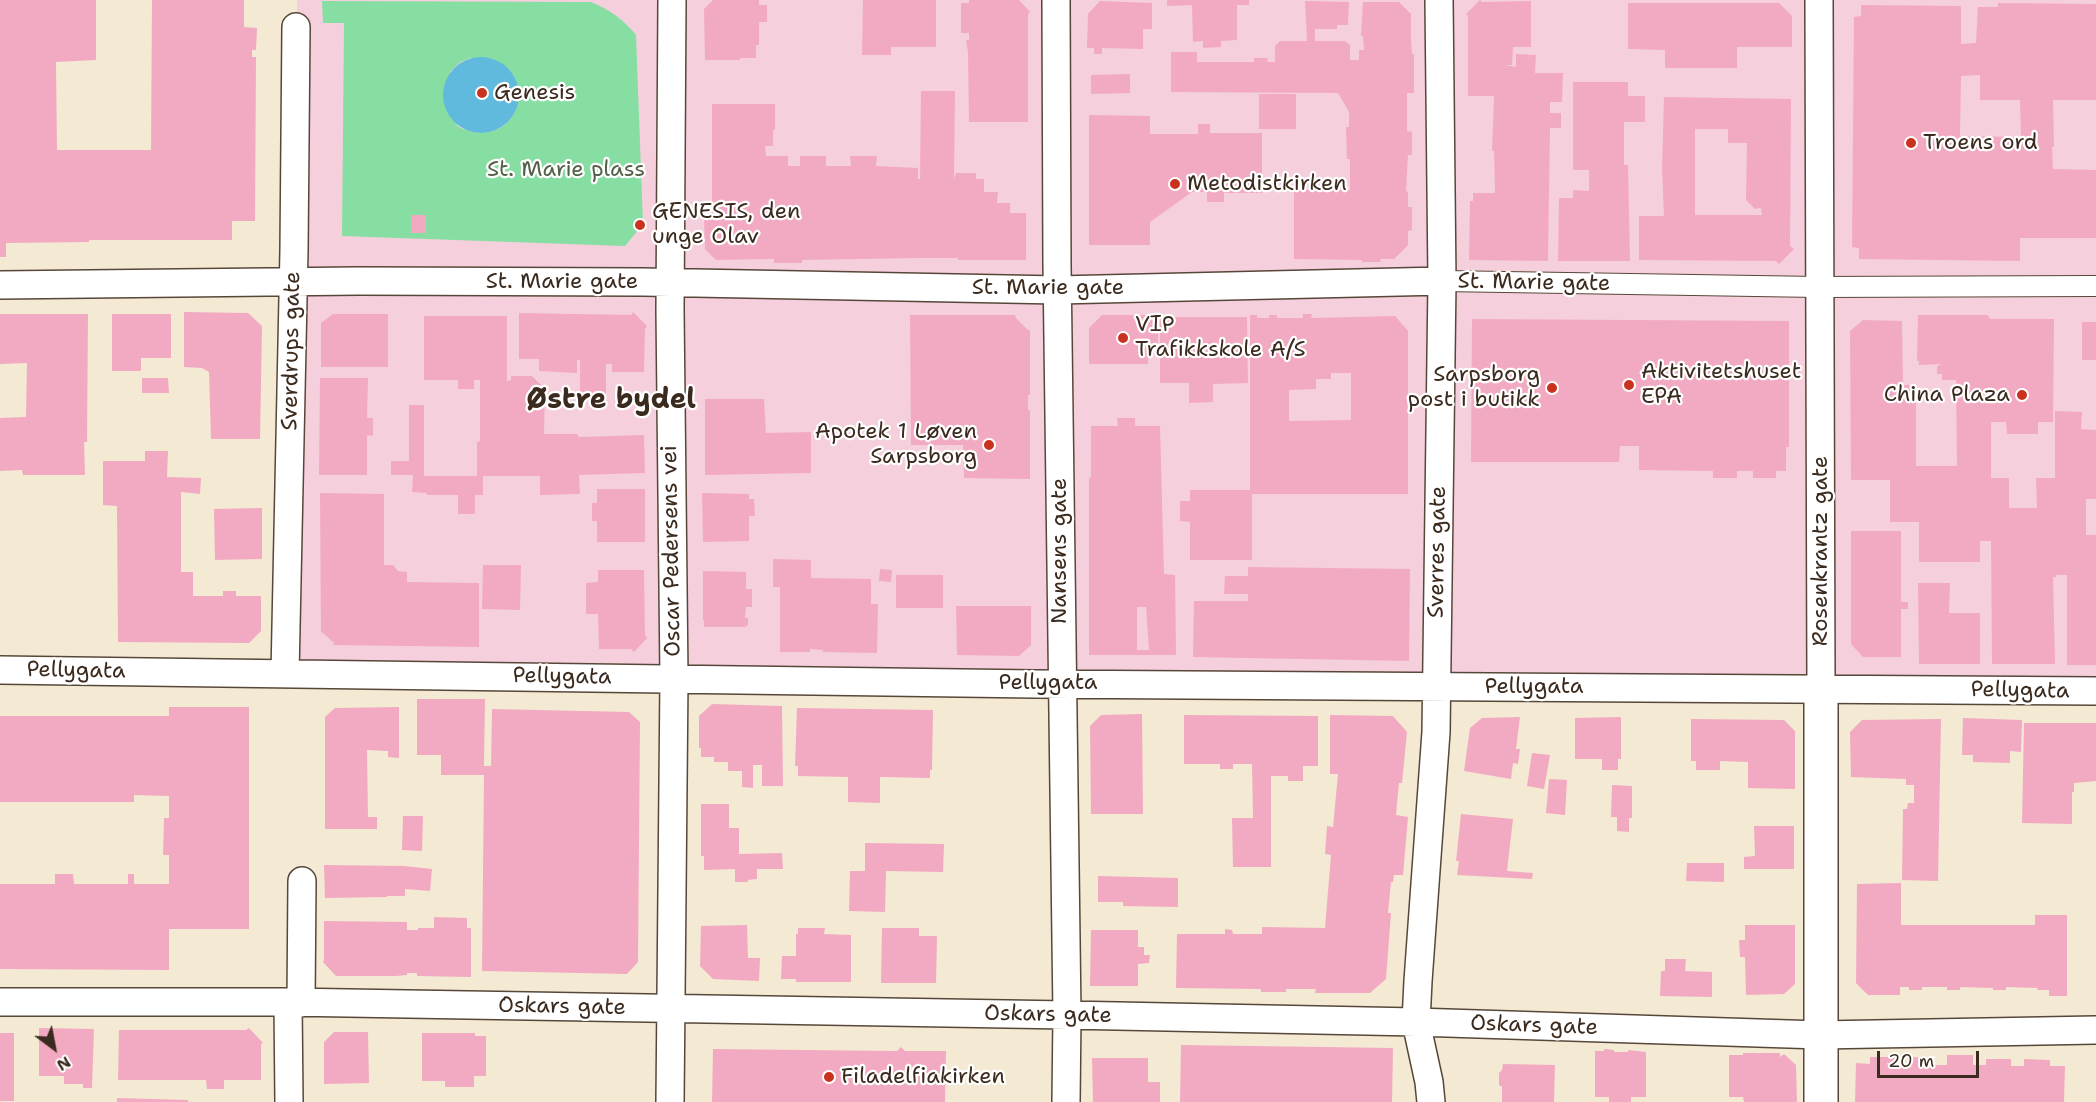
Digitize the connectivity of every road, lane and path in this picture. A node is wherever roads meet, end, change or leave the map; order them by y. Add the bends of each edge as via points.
1 (672, 0) edge
2 (1056, 0) edge
3 (1439, 0) edge
4 (1819, 0) edge
5 (296, 27) dead end
6 (1442, 281) junction
7 (293, 282) junction
8 (670, 284) junction
9 (0, 285) edge
10 (2096, 286) edge
11 (1818, 287) junction
12 (1058, 290) junction
13 (0, 670) edge
14 (285, 674) junction
15 (674, 678) junction
16 (1061, 684) junction
17 (1437, 686) junction
18 (1821, 689) junction
19 (2096, 691) edge
20 (302, 881) dead end
21 (0, 1002) edge
22 (295, 1003) junction
23 (671, 1009) junction
24 (1067, 1015) junction
25 (1416, 1022) junction
26 (2096, 1030) edge
27 (1820, 1035) junction
28 (289, 1102) edge
29 (670, 1102) edge
30 (1066, 1102) edge
31 (1431, 1102) edge
32 (1821, 1102) edge

1 - 8 street, Oscar Pedersens vei
2 - 12 street, Nansens gate
3 - 6 street, Sverres gate
4 - 11 street, Rosenkrantz gate
5 - 7 street, Sverdrups gate
6 - 11 street, St. Marie gate
6 - 12 street, St. Marie gate
6 - 17 street, Sverres gate
7 - 8 street, St. Marie gate
7 - 9 street, St. Marie gate
7 - 14 street, Sverdrups gate
8 - 12 street, St. Marie gate
8 - 15 street, Oscar Pedersens vei
10 - 11 street, St. Marie gate
11 - 18 street, Rosenkrantz gate
12 - 16 street, Nansens gate
13 - 14 street, Pellygata
14 - 15 street, Pellygata
15 - 16 street, Pellygata
15 - 23 street, Oscar Pedersens vei
16 - 17 street, Pellygata
16 - 24 street, Nansens gate
17 - 18 street, Pellygata
17 - 25 street, Sverres gate
18 - 19 street, Pellygata
18 - 27 street, Rosenkrantz gate
20 - 22 street
21 - 22 street, Oskars gate
22 - 23 street, Oskars gate
22 - 28 street
23 - 24 street, Oskars gate
23 - 29 street, Oscar Pedersens vei
24 - 25 street, Oskars gate
24 - 30 street, Nansens gate
25 - 27 street, Oskars gate
25 - 31 street, Sverres gate
26 - 27 street, Oskars gate
27 - 32 street, Rosenkrantz gate

